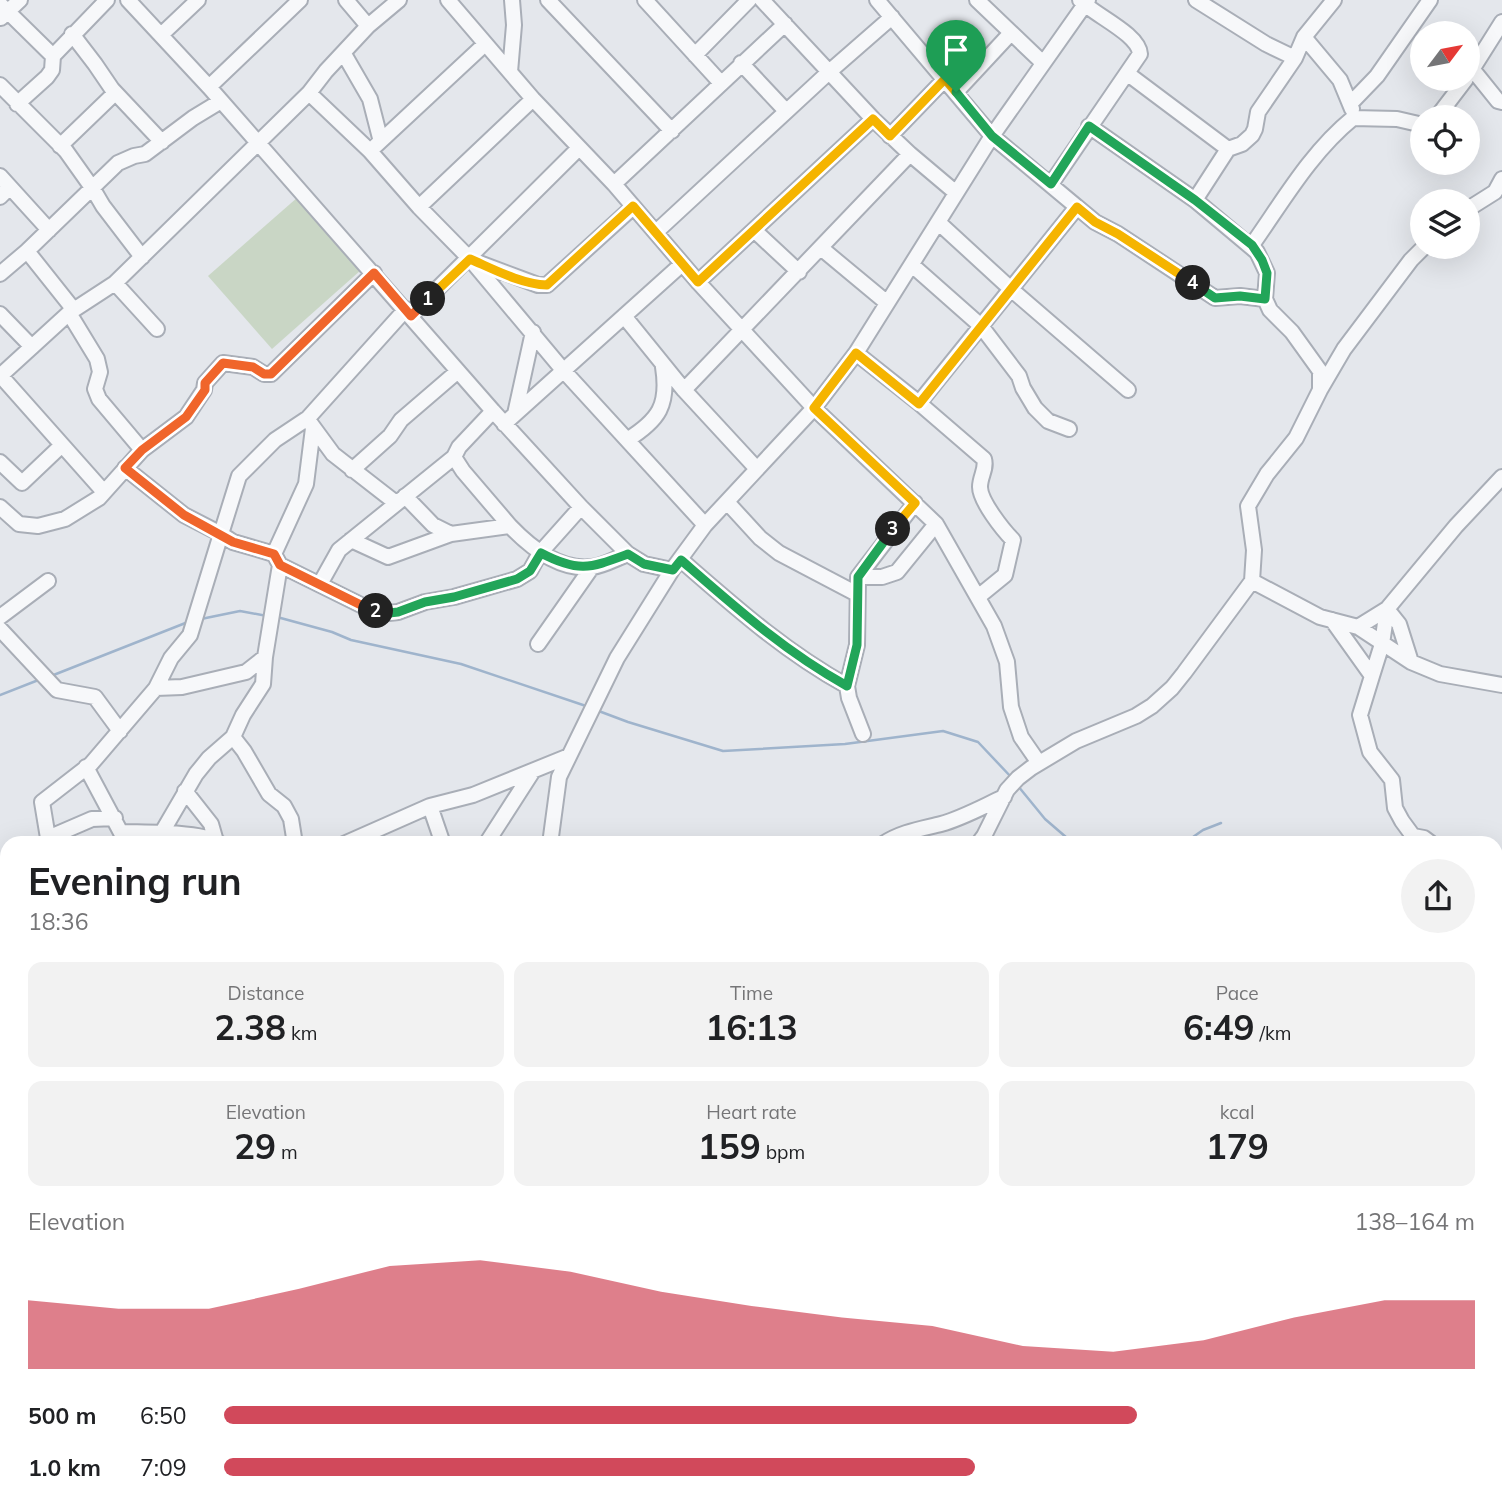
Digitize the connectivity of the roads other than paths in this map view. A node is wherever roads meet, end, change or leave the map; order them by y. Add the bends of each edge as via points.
1 (20, 0) edge
2 (107, 0) edge
3 (128, 0) edge
4 (198, 0) edge
5 (300, 0) edge
6 (346, 0) edge
7 (399, 0) edge
8 (448, 0) edge
9 (512, 0) edge
10 (548, 0) edge
11 (646, 0) edge
12 (749, 0) edge
13 (762, 0) edge
14 (877, 0) edge
15 (977, 0) edge
16 (1196, 0) edge
17 (1334, 0) edge
18 (1430, 0) edge
19 (1084, 2) edge
20 (2, 12) edge
21 (892, 17) junction
22 (1502, 22) edge
23 (785, 24) junction
24 (368, 26) junction
25 (72, 34) junction
26 (1010, 34) junction
27 (161, 35) junction
28 (1304, 37) junction
29 (485, 44) junction
30 (344, 54) junction
31 (695, 55) junction
32 (53, 56) junction
33 (1480, 57) edge
34 (1295, 58) junction
35 (741, 63) junction
36 (1043, 63) junction
37 (510, 72) junction
38 (829, 72) junction
39 (1128, 74) junction
40 (945, 79) junction
41 (720, 82) junction
42 (1480, 85) edge
43 (209, 87) junction
44 (1457, 91) edge
45 (2, 92) edge
46 (956, 92) junction
47 (115, 93) junction
48 (309, 93) junction
49 (533, 99) junction
50 (221, 101) junction
51 (1502, 102) edge
52 (17, 104) junction
53 (1446, 105) edge
54 (1352, 110) junction
55 (786, 111) junction
56 (873, 119) junction
57 (1410, 122) edge
58 (1089, 126) junction
59 (672, 131) junction
60 (890, 136) junction
61 (992, 136) junction
62 (380, 138) junction
63 (162, 142) junction
64 (257, 143) junction
65 (60, 146) junction
66 (579, 148) junction
67 (1228, 149) junction
68 (370, 151) junction
69 (910, 154) junction
70 (0, 176) edge
71 (1502, 179) edge
72 (614, 184) junction
73 (1051, 184) junction
74 (93, 189) junction
75 (5, 192) edge
76 (955, 192) junction
77 (1195, 200) junction
78 (1480, 201) edge
79 (633, 206) junction
80 (419, 207) junction
81 (1077, 207) junction
82 (939, 223) junction
83 (49, 230) junction
84 (754, 230) junction
85 (656, 232) junction
86 (1252, 245) junction
87 (821, 248) junction
88 (27, 251) junction
89 (142, 257) junction
90 (470, 259) junction
91 (1412, 259) edge
92 (682, 264) junction
93 (912, 265) junction
94 (799, 272) junction
95 (374, 273) junction
96 (0, 274) edge
97 (698, 282) junction
98 (115, 283) junction
99 (1012, 290) junction
100 (1265, 299) junction
101 (886, 302) junction
102 (72, 311) junction
103 (408, 312) junction
104 (0, 314) edge
105 (624, 316) junction
106 (981, 326) junction
107 (158, 328) dead end
108 (743, 330) junction
109 (533, 332) junction
110 (32, 347) junction
111 (856, 353) junction
112 (662, 364) junction
113 (563, 370) junction
114 (458, 371) junction
115 (0, 375) edge
116 (684, 390) junction
117 (1128, 390) dead end
118 (1320, 390) junction
119 (919, 404) junction
120 (814, 408) junction
121 (494, 411) junction
122 (510, 419) junction
123 (310, 423) junction
124 (1069, 429) dead end
125 (627, 440) junction
126 (62, 445) junction
127 (142, 450) junction
128 (454, 457) junction
129 (0, 461) edge
130 (125, 468) junction
131 (757, 469) junction
132 (352, 470) junction
133 (1502, 477) edge
134 (104, 492) junction
135 (401, 500) junction
136 (727, 502) junction
137 (915, 503) junction
138 (0, 506) edge
139 (581, 507) junction
140 (936, 524) junction
141 (705, 526) junction
142 (510, 527) junction
143 (221, 534) junction
144 (451, 534) junction
145 (351, 540) junction
146 (541, 553) junction
147 (628, 554) junction
148 (277, 560) junction
149 (677, 565) junction
150 (592, 567) junction
151 (858, 577) junction
152 (48, 581) dead end
153 (1252, 581) junction
154 (320, 584) junction
155 (857, 594) junction
156 (978, 597) junction
157 (1387, 609) junction
158 (0, 617) edge
159 (1332, 620) junction
160 (1358, 627) junction
161 (0, 629) edge
162 (538, 644) dead end
163 (1382, 644) junction
164 (265, 657) junction
165 (1412, 662) junction
166 (1372, 676) junction
167 (1502, 685) edge
168 (847, 686) junction
169 (156, 688) junction
170 (120, 731) junction
171 (863, 734) dead end
172 (233, 737) junction
173 (569, 756) junction
174 (1039, 763) junction
175 (86, 767) junction
176 (533, 771) junction
177 (185, 791) junction
178 (1004, 797) junction
179 (430, 807) junction
180 (121, 831) edge
181 (162, 834) junction
182 (48, 836) edge
183 (59, 836) edge
184 (178, 836) edge
185 (215, 836) edge
186 (294, 836) edge
187 (363, 836) edge
188 (440, 836) edge
189 (491, 836) edge
190 (551, 836) edge
191 (901, 836) edge
192 (984, 836) edge
193 (1413, 836) edge

1 - 20 street
2 - 25 street
3 - 27 street
4 - 27 street
5 - 43 street
6 - 24 street
7 - 24 street
8 - 29 street
9 - 37 street
10 - 59 street
11 - 31 street
12 - 31 street
13 - 23 street
14 - 21 street
15 - 26 street
16 - 34 street
17 - 28 street
18 - 54 street
19 - 36 street
19 - 39 street via 1139,47 1140,54
20 - 32 street
21 - 38 street
21 - 40 street
22 - 33 street
23 - 35 street
23 - 38 street
24 - 30 street
25 - 32 street
25 - 47 street
26 - 36 street
26 - 46 street
27 - 43 street
28 - 34 street
28 - 54 street via 1340,80
29 - 37 street
29 - 62 street
30 - 48 street
30 - 62 street via 370,99
31 - 41 street
32 - 52 street via 47,77
34 - 67 street via 1258,112 1252,135
35 - 41 street
35 - 55 street
36 - 61 street
37 - 49 street
38 - 55 street
38 - 56 street
39 - 58 street
39 - 67 street
40 - 46 street
40 - 60 street
41 - 59 street
42 - 51 street
43 - 50 street
44 - 53 street
45 - 52 street
46 - 61 street
47 - 63 street
47 - 65 street
48 - 64 street
48 - 68 street
49 - 66 street
49 - 80 street
50 - 63 street
50 - 64 street
52 - 65 street
54 - 57 street
54 - 86 street
55 - 85 street
56 - 60 street
56 - 84 street
58 - 73 street
58 - 77 street
59 - 72 street
60 - 69 street
61 - 73 street
61 - 76 street
62 - 68 street
63 - 74 street via 145,154 118,163
64 - 89 street
64 - 95 street
65 - 74 street
66 - 72 street
66 - 90 street
67 - 77 street
68 - 80 street
69 - 76 street
69 - 87 street
70 - 75 street
71 - 78 street via 1495,192
72 - 79 street
73 - 81 street
74 - 83 street
74 - 89 street
75 - 83 street
76 - 82 street
77 - 86 street
79 - 85 street
79 - 90 street via 547,285
80 - 90 street
81 - 99 street
81 - 100 street via 1215,298
82 - 93 street
82 - 99 street
83 - 88 street
84 - 94 street
84 - 97 street
85 - 92 street
86 - 100 street via 1267,273
87 - 94 street
87 - 101 street
88 - 96 street
88 - 102 street
89 - 98 street
90 - 103 street
90 - 109 street
91 - 118 street via 1344,349
92 - 97 street
92 - 105 street
93 - 101 street
93 - 106 street
94 - 108 street
95 - 103 street
95 - 127 street via 271,374 223,363 205,383 186,417
97 - 108 street
98 - 102 street
98 - 107 street
99 - 106 street
99 - 117 street
100 - 118 street via 1320,372
101 - 111 street
102 - 110 street
102 - 127 street via 97,359 99,399
103 - 114 street
103 - 123 street
104 - 110 street
105 - 112 street
105 - 113 street
106 - 119 street
106 - 124 street via 1019,376 1035,408 1048,421
108 - 116 street
108 - 120 street
109 - 113 street
109 - 122 street
110 - 115 street
111 - 119 street
111 - 120 street
112 - 116 street
112 - 125 street via 664,401 652,421
113 - 122 street
113 - 125 street
114 - 121 street
114 - 132 street
115 - 126 street
116 - 131 street
118 - 153 street via 1296,438 1248,506 1254,550
119 - 156 street via 984,459 983,497 1013,540 1005,575
120 - 131 street
120 - 137 street
121 - 122 street
121 - 128 street
122 - 139 street
123 - 132 street via 333,454
123 - 143 street via 275,440 239,477
123 - 148 street via 306,484
125 - 141 street
126 - 129 street via 22,483
126 - 134 street
127 - 130 street
128 - 135 street
128 - 142 street
130 - 134 street
130 - 143 street via 184,515
131 - 136 street
132 - 135 street
133 - 157 street
134 - 138 street via 65,519 38,526 19,524
135 - 144 street
135 - 145 street
136 - 141 street
136 - 155 street via 779,553
137 - 140 street
137 - 151 street
139 - 146 street
139 - 147 street
140 - 151 street via 897,572
140 - 156 street
141 - 149 street
142 - 144 street
142 - 146 street
143 - 148 street
143 - 169 street via 190,635 171,658
144 - 145 street via 388,557
145 - 154 street via 339,550
146 - 150 street via 564,565
146 - 154 street via 530,571 517,579 389,613 369,609
147 - 149 street via 644,564
147 - 150 street
148 - 154 street
148 - 164 street
149 - 168 street via 763,632
149 - 173 street via 617,658
150 - 162 street
151 - 155 street
152 - 158 street
153 - 159 street
153 - 174 street via 1184,673 1152,706
155 - 168 street via 857,645
156 - 174 street via 995,626 1007,662 1011,707 1021,737
157 - 160 street
157 - 163 street
157 - 165 street via 1399,624
159 - 160 street
159 - 166 street
160 - 163 street
161 - 170 street via 57,690 95,697
163 - 165 street
163 - 166 street
164 - 169 street via 246,672 182,687
164 - 172 street via 262,684
165 - 167 street via 1440,674
166 - 193 street via 1360,715 1370,752 1392,780 1395,808
168 - 171 street
169 - 170 street
170 - 175 street
172 - 177 street via 209,758
172 - 186 street via 269,794 284,806
173 - 176 street
173 - 190 street via 559,777
174 - 178 street via 1018,778
175 - 180 street
175 - 182 street via 42,802
176 - 179 street
176 - 189 street
177 - 181 street
177 - 185 street
178 - 191 street
178 - 192 street
179 - 187 street
179 - 188 street
180 - 181 street
180 - 183 street via 92,819
181 - 184 street

